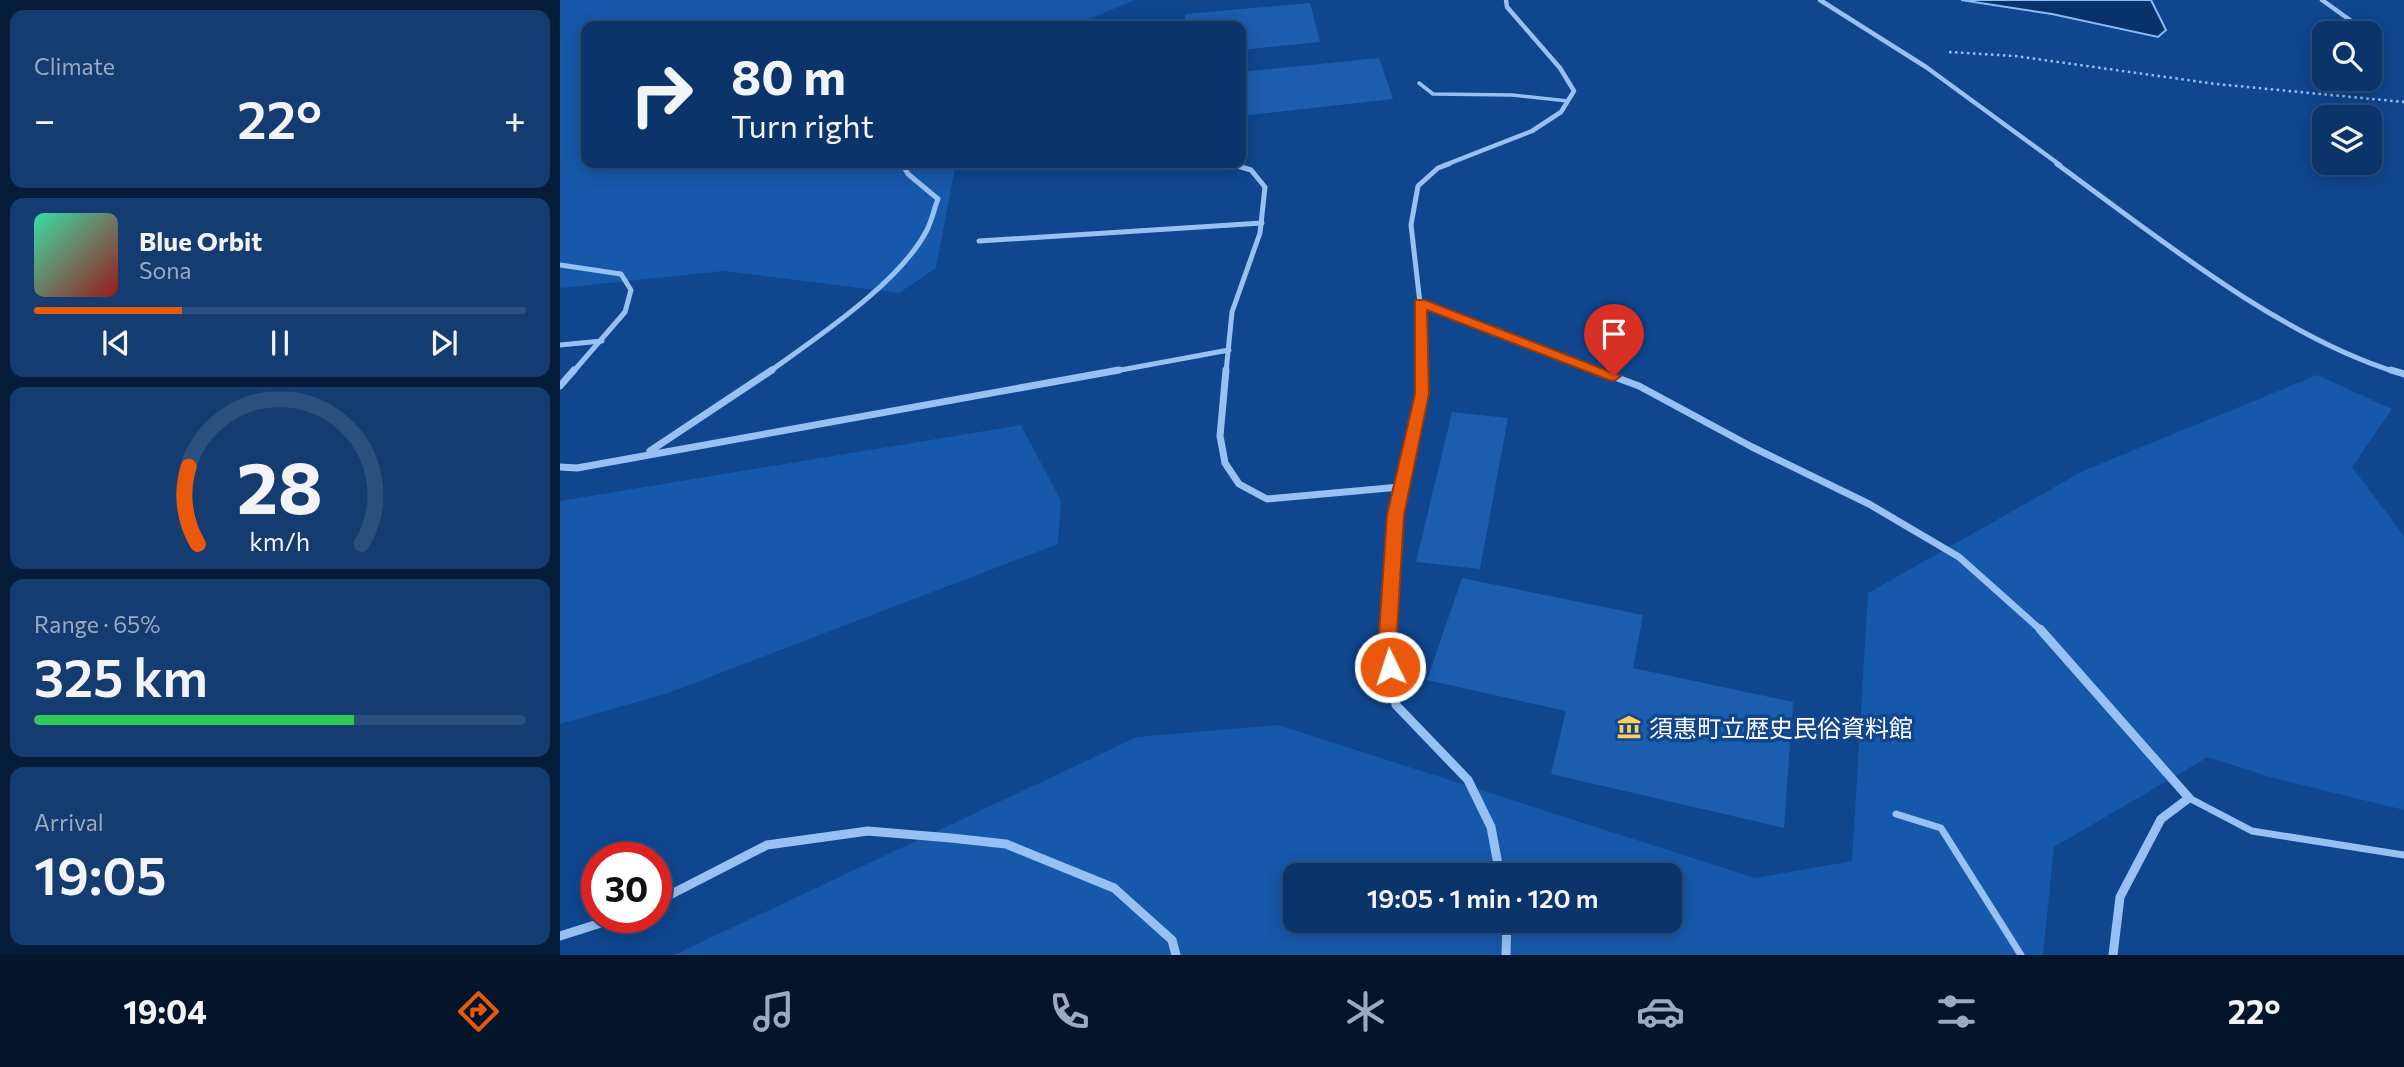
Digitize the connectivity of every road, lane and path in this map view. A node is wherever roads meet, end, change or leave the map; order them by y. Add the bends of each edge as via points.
1 (1506, 0) edge
2 (1820, 0) edge
3 (2322, 0) edge
4 (2351, 21) edge
5 (1903, 52) junction
6 (1419, 83) dead end
7 (1568, 101) junction
8 (2404, 102) edge
9 (905, 168) edge
10 (1245, 168) edge
11 (1262, 223) junction
12 (979, 240) dead end
13 (560, 265) edge
14 (1420, 303) junction
15 (603, 341) junction
16 (560, 345) edge
17 (1229, 350) junction
18 (2404, 374) edge
19 (560, 386) edge
20 (646, 453) junction
21 (560, 467) edge
22 (1401, 487) junction
23 (2189, 798) junction
24 (1896, 814) dead end
25 (2404, 855) edge
26 (1498, 863) edge
27 (672, 894) edge
28 (581, 929) edge
29 (1507, 933) edge
30 (560, 936) edge
31 (1176, 955) edge
32 (1506, 955) edge
33 (2021, 955) edge
34 (2113, 955) edge

1 - 7 street via 1507,7 1560,68 1574,91
2 - 5 street
3 - 4 street
5 - 8 path via 2015,56 2216,84
5 - 18 street via 2194,264 2365,362
6 - 7 lane via 1433,94
7 - 14 street via 1562,112 1532,131 1438,168 1418,186 1411,225
9 - 20 street via 938,199 936,215 921,241 868,297
10 - 11 street via 1265,187
11 - 12 street
11 - 17 street via 1232,312
13 - 15 street via 621,274 631,290 625,312
14 - 22 street via 1422,394
14 - 23 street via 1639,386 1869,504 1959,557 2048,636
15 - 16 street
15 - 19 street
17 - 20 street
17 - 22 street via 1220,436 1225,463 1239,484 1267,499
20 - 21 street via 578,468
22 - 26 street via 1387,649 1396,705 1468,780 1491,827
23 - 25 lane via 2252,831
23 - 34 street via 2161,819 2120,897
24 - 33 lane via 1941,828
27 - 31 street via 767,845 868,831 1006,844 1114,888 1172,940
28 - 30 street
29 - 32 street

